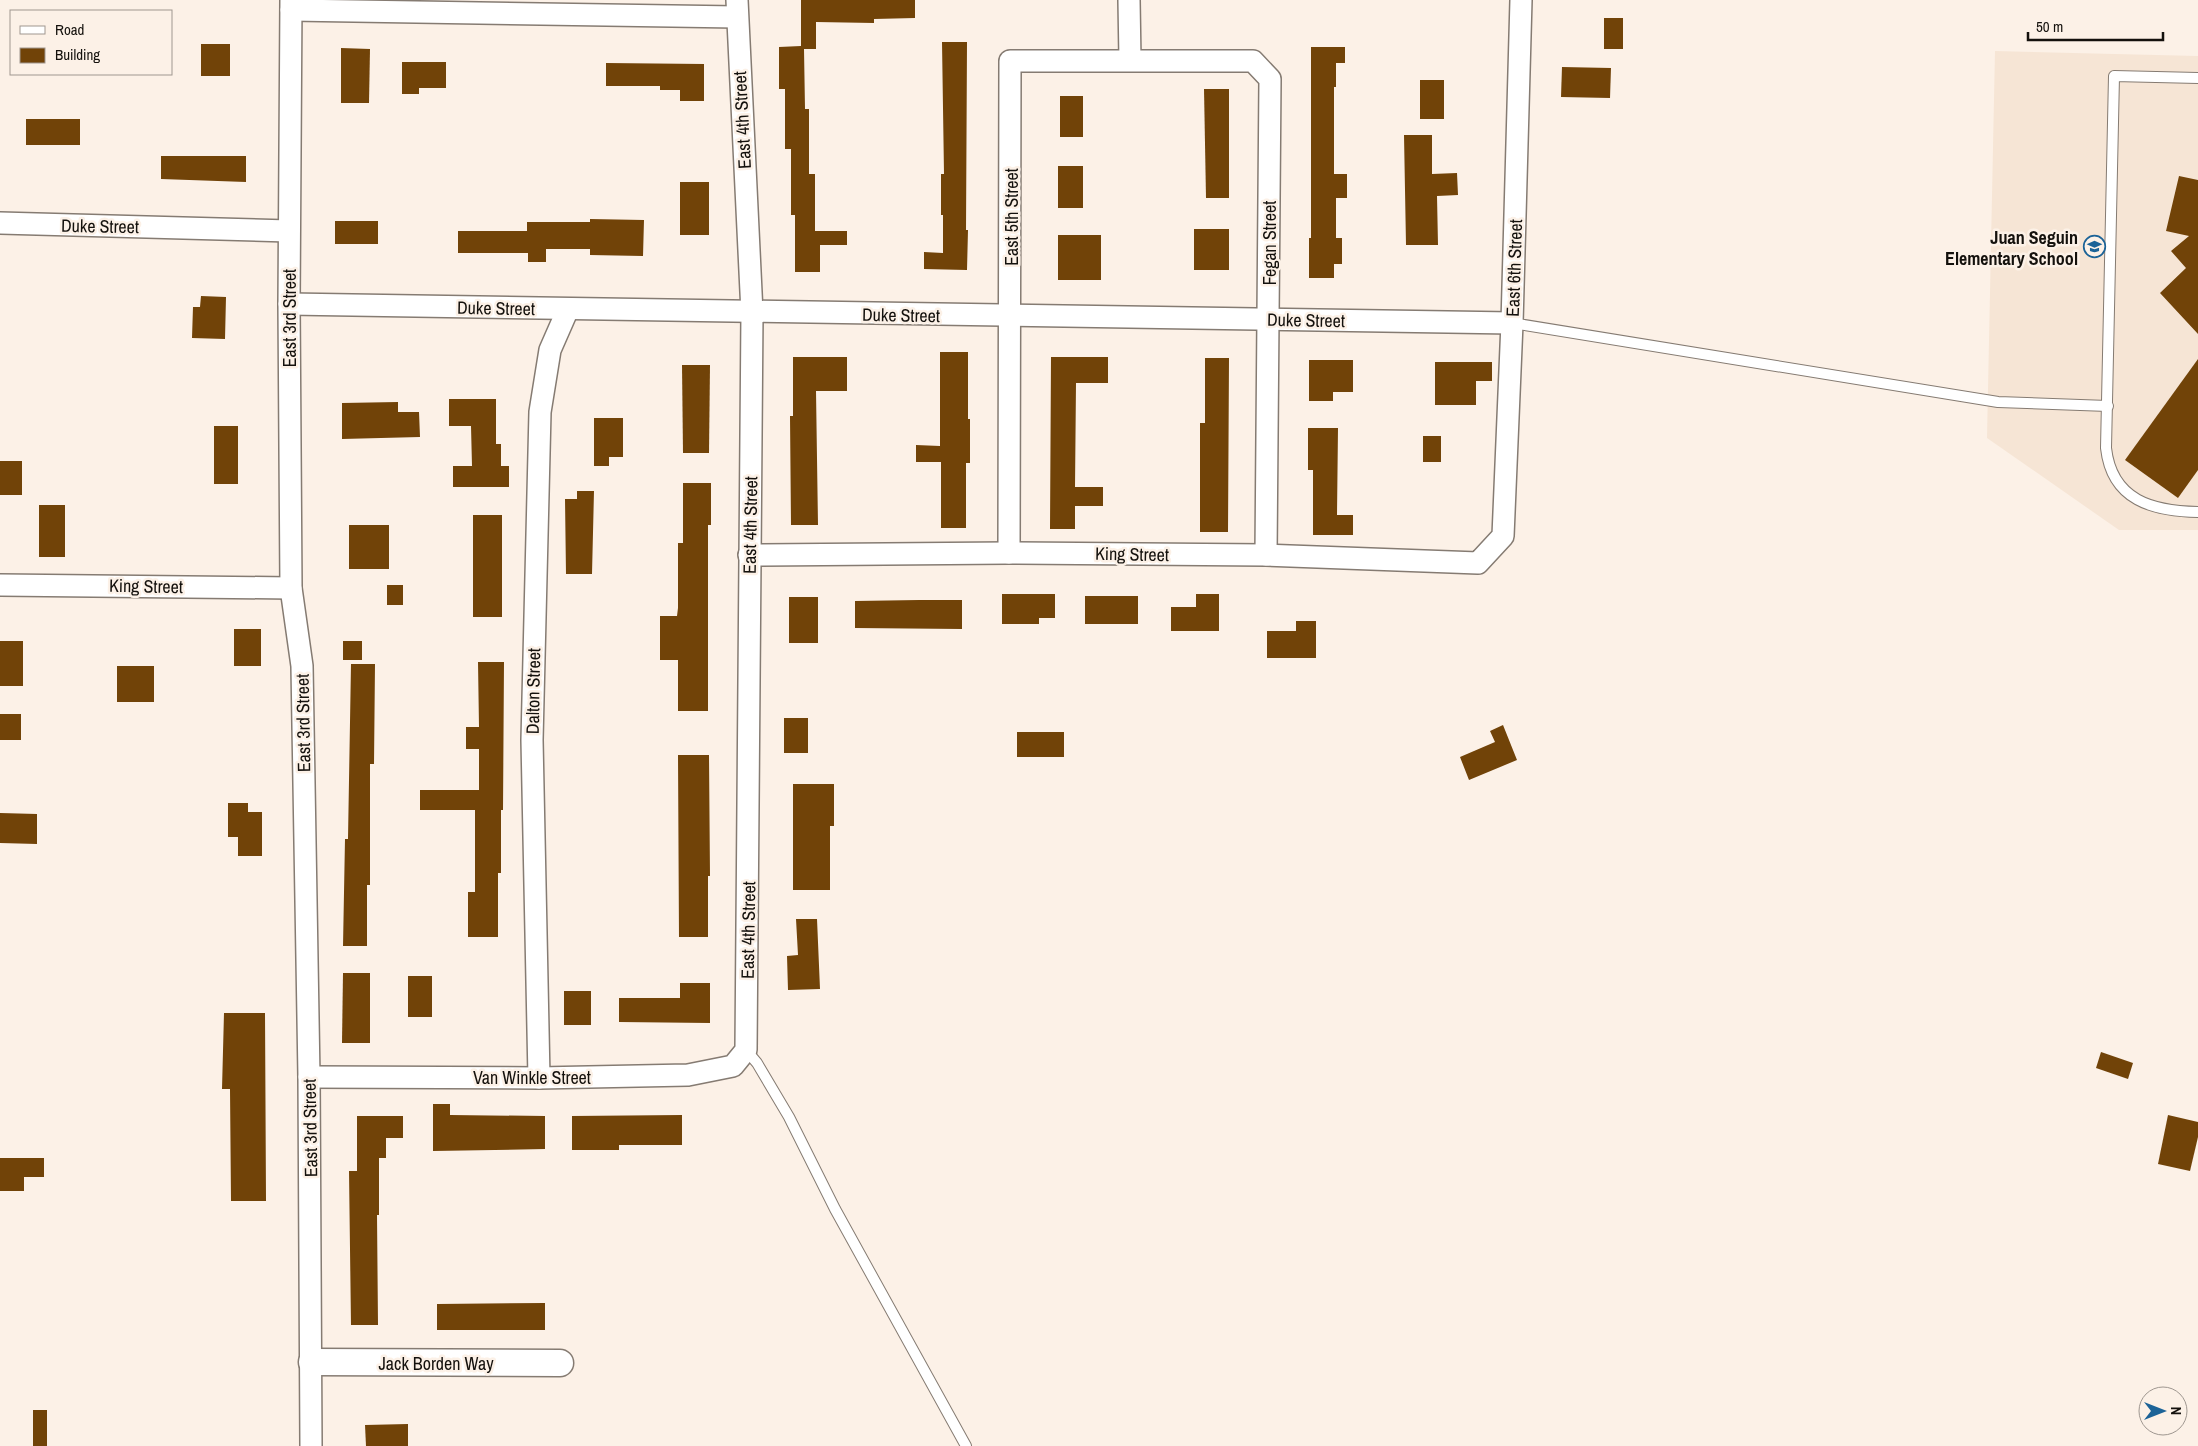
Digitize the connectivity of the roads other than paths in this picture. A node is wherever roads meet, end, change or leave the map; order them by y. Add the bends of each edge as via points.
1 (1129, 0) edge
2 (1521, 0) edge
3 (291, 5) edge
4 (737, 8) edge
5 (1130, 60) junction
6 (2198, 78) edge
7 (0, 223) edge
8 (289, 230) junction
9 (289, 304) junction
10 (568, 310) junction
11 (752, 313) junction
12 (1011, 317) junction
13 (1269, 320) junction
14 (1512, 323) junction
15 (2108, 406) junction
16 (2198, 512) edge
17 (1503, 536) joint
18 (1009, 553) junction
19 (749, 555) junction
20 (1266, 555) junction
21 (0, 585) edge
22 (291, 588) junction
23 (746, 1050) junction
24 (309, 1077) junction
25 (539, 1078) junction
26 (312, 1362) junction
27 (560, 1363) dead end
28 (311, 1446) edge
29 (966, 1446) edge

1 - 5 street
2 - 14 street, East 6th Street
3 - 4 street
3 - 8 street, East 3rd Street
4 - 11 street, East 4th Street
5 - 12 street, East 5th Street via 1010,62
5 - 13 street, Fegan Street via 1254,62 1270,79
6 - 15 lane via 2114,76
7 - 8 street, Duke Street
8 - 9 street, East 3rd Street
9 - 10 street, Duke Street
9 - 22 street, East 3rd Street
10 - 11 street, Duke Street
10 - 25 street, Dalton Street via 550,350 540,412 532,740
11 - 12 street, Duke Street
11 - 19 street, East 4th Street
12 - 13 street, Duke Street
12 - 18 street, East 5th Street
13 - 14 street, Duke Street
13 - 20 street, Fegan Street
14 - 15 lane via 2007,403
14 - 17 street, East 6th Street
15 - 16 lane via 2108,460 2110,471 2119,484 2147,505 2165,510
17 - 20 street, King Street via 1478,563
18 - 19 street, King Street
18 - 20 street, King Street
19 - 23 street, East 4th Street
21 - 22 street, King Street
22 - 24 street, East 3rd Street via 302,666
23 - 25 street, Van Winkle Street via 733,1066 688,1075
23 - 29 lane via 789,1117 839,1217
24 - 25 street, Van Winkle Street
24 - 26 street, East 3rd Street
26 - 27 street, Jack Borden Way
26 - 28 street, East 3rd Street

